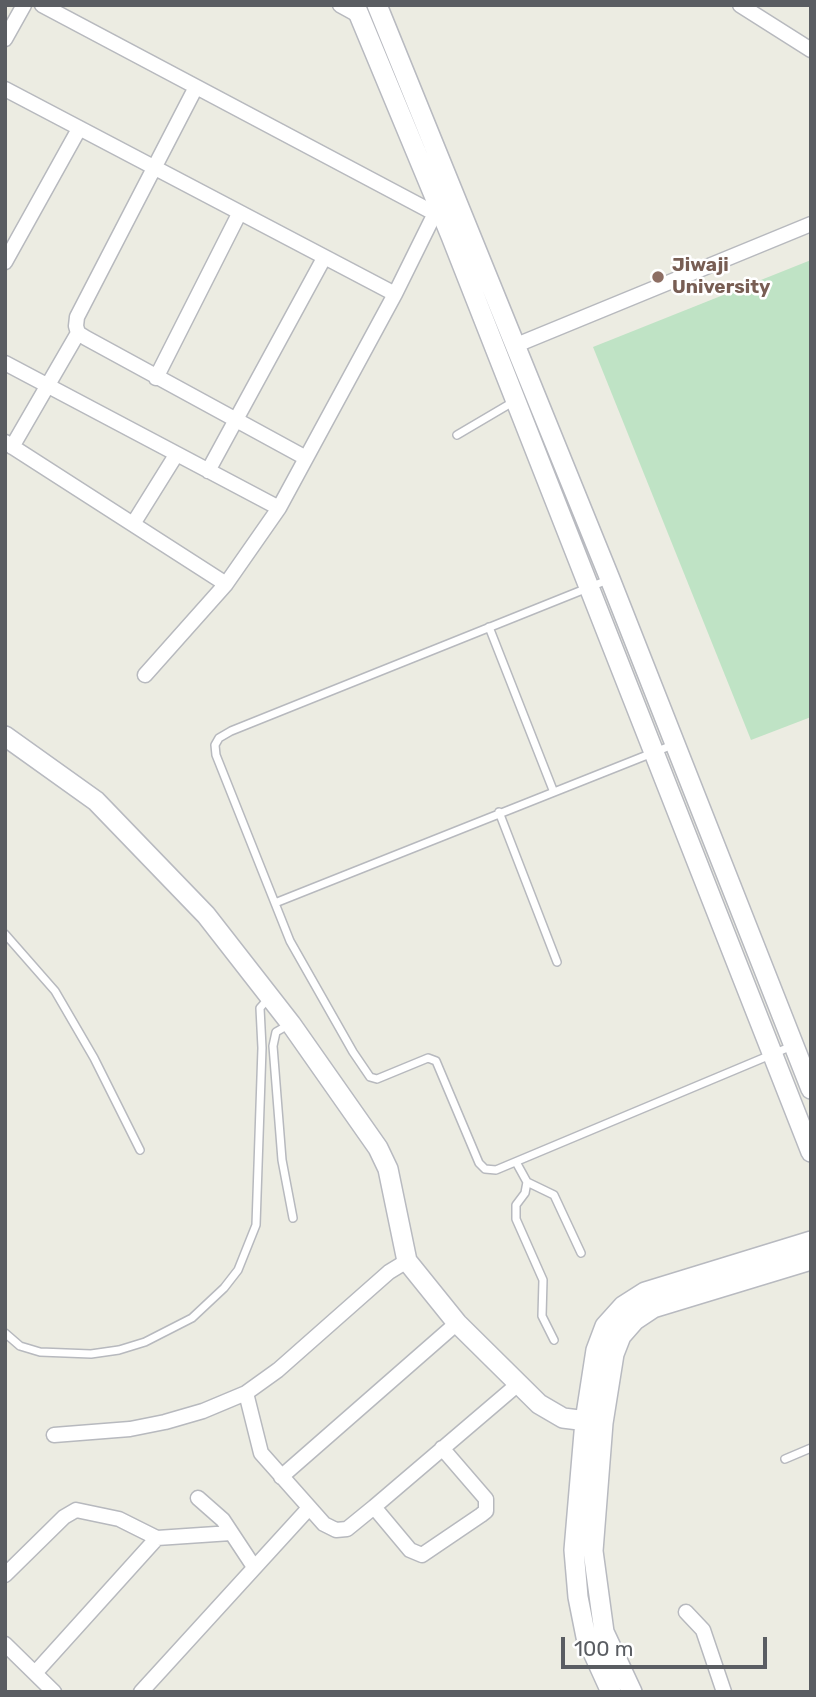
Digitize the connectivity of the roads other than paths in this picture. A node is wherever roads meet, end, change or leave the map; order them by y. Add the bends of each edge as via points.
1 (24, 5) edge
2 (42, 5) edge
3 (340, 5) edge
4 (377, 5) edge
5 (740, 5) edge
6 (358, 10) edge
7 (5, 39) edge
8 (811, 50) edge
9 (196, 87) junction
10 (5, 89) edge
11 (79, 129) junction
12 (155, 169) junction
13 (436, 209) junction
14 (239, 214) junction
15 (811, 224) edge
16 (324, 258) junction
17 (5, 262) edge
18 (394, 294) junction
19 (78, 333) junction
20 (514, 346) junction
21 (5, 363) edge
22 (156, 377) junction
23 (47, 385) junction
24 (524, 396) junction
25 (235, 421) junction
26 (457, 435) dead end
27 (9, 444) edge
28 (176, 455) junction
29 (306, 458) junction
30 (208, 471) junction
31 (279, 508) junction
32 (133, 524) junction
33 (610, 579) junction
34 (226, 584) junction
35 (587, 585) junction
36 (489, 627) junction
37 (145, 676) dead end
38 (5, 736) edge
39 (675, 743) junction
40 (654, 751) junction
41 (554, 790) junction
42 (499, 812) junction
43 (275, 903) junction
44 (5, 934) edge
45 (557, 962) dead end
46 (271, 998) junction
47 (291, 1024) junction
48 (793, 1045) junction
49 (774, 1053) junction
50 (811, 1089) edge
51 (140, 1150) dead end
52 (811, 1152) edge
53 (516, 1162) junction
54 (527, 1182) junction
55 (293, 1218) dead end
56 (811, 1241) edge
57 (581, 1253) dead end
58 (811, 1260) edge
59 (407, 1261) junction
60 (457, 1324) junction
61 (5, 1333) edge
62 (554, 1340) dead end
63 (517, 1385) junction
64 (246, 1393) junction
65 (594, 1422) junction
66 (54, 1435) dead end
67 (442, 1448) junction
68 (811, 1448) edge
69 (785, 1460) dead end
70 (281, 1477) junction
71 (198, 1498) dead end
72 (374, 1507) junction
73 (309, 1508) junction
74 (231, 1533) junction
75 (157, 1538) junction
76 (254, 1567) junction
77 (5, 1575) edge
78 (587, 1596) junction
79 (686, 1612) dead end
80 (5, 1644) edge
81 (36, 1672) junction
82 (54, 1692) edge
83 (141, 1692) edge
84 (611, 1692) edge
85 (632, 1692) edge
86 (724, 1692) edge

1 - 7 street
2 - 9 street
3 - 6 street
4 - 20 main road
5 - 8 street
6 - 13 main road
9 - 12 street
9 - 13 street
10 - 11 street
11 - 12 street
11 - 17 street
12 - 14 street
12 - 19 street via 77,317
13 - 18 street
13 - 24 main road
14 - 16 street
14 - 22 street
15 - 20 street
16 - 18 street
16 - 25 street
18 - 29 street
19 - 22 street
19 - 23 street
20 - 24 main road
21 - 23 street
22 - 25 street
23 - 27 street
23 - 28 street
24 - 26 lane
24 - 33 main road
24 - 35 main road
25 - 29 street
25 - 30 street
27 - 32 street
28 - 30 street
28 - 32 street
29 - 31 street
30 - 31 street
31 - 34 street
32 - 34 street
33 - 35 lane
33 - 39 main road
34 - 37 street
35 - 36 lane
35 - 40 main road
36 - 41 lane
36 - 43 lane via 219,738 215,755
38 - 46 main road via 96,801 206,915
39 - 40 lane
39 - 48 main road
40 - 41 lane
40 - 49 main road
41 - 42 lane
42 - 43 lane
42 - 45 lane
43 - 53 lane via 315,990 370,1077 377,1079 428,1058 436,1061 479,1163 496,1170
44 - 51 lane via 55,991
46 - 47 main road
46 - 61 lane via 260,1008 256,1225 238,1270 224,1288 192,1318 120,1350 91,1354 30,1351
47 - 55 lane via 276,1032 273,1046 282,1160
47 - 59 main road via 378,1148 388,1169
48 - 49 lane
48 - 50 main road
49 - 52 main road
49 - 53 lane
53 - 54 lane
54 - 57 lane via 554,1195
54 - 62 lane via 516,1205 516,1219 543,1280 542,1316
56 - 65 main road via 645,1292 623,1306 606,1326 596,1350
58 - 65 main road via 653,1308 635,1320 621,1336
59 - 60 main road
59 - 64 street
60 - 63 main road
60 - 70 street
63 - 65 main road via 552,1413
63 - 67 street
64 - 66 street via 165,1422
64 - 70 street via 261,1453
65 - 78 main road via 574,1550
67 - 72 street
67 - 72 street via 486,1499 486,1511 422,1555 410,1550
68 - 69 lane
70 - 73 street
71 - 74 street
72 - 73 street via 347,1529 336,1530
73 - 76 street
74 - 75 street
74 - 76 street
75 - 77 street via 119,1519 76,1510
75 - 81 street
76 - 83 street
78 - 84 main road via 586,1637
78 - 85 main road
79 - 86 street via 703,1630
80 - 81 street
81 - 82 street

